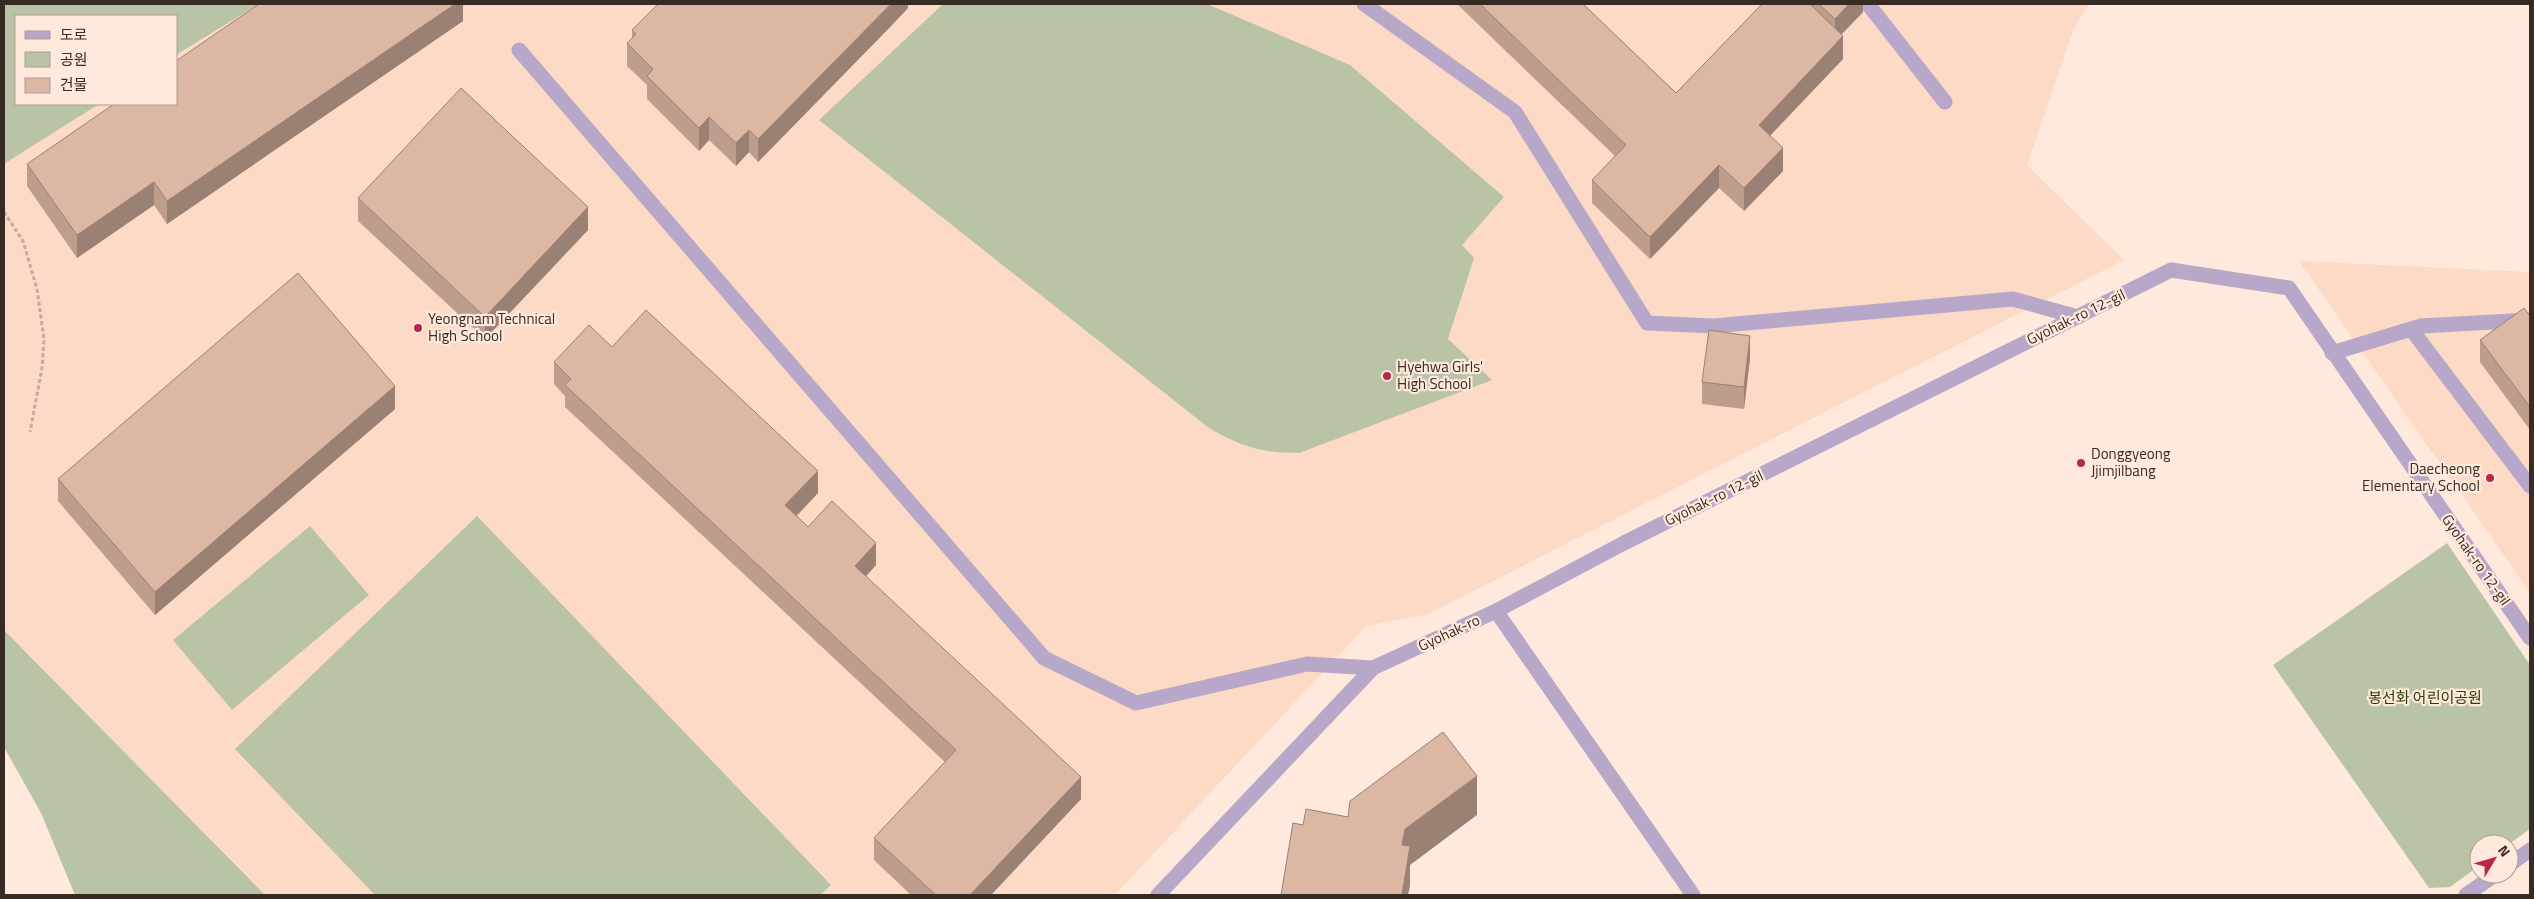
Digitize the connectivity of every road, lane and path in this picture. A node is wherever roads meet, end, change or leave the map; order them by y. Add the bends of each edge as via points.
1 (1364, 4) edge
2 (1868, 4) edge
3 (519, 50) dead end
4 (1945, 102) dead end
5 (4, 212) edge
6 (2078, 317) junction
7 (2530, 320) edge
8 (2411, 329) junction
9 (2332, 353) junction
10 (30, 432) dead end
11 (2530, 486) edge
12 (1496, 611) junction
13 (2530, 638) edge
14 (1374, 668) junction
15 (2530, 850) edge
16 (2519, 858) edge
17 (2482, 884) edge
18 (1158, 895) edge
19 (1693, 895) edge
20 (2466, 895) edge

1 - 6 street via 1515,112 1647,323 1714,326 2013,299
2 - 4 street
3 - 14 street via 1044,658 1136,703 1307,664
5 - 10 path via 23,242 38,289 44,339
6 - 9 street, Gyohak-ro 12-gil via 2171,270 2288,288
6 - 12 street, Gyohak-ro 12-gil via 1624,543
7 - 8 street
8 - 9 street
8 - 11 street
9 - 13 street, Gyohak-ro 12-gil
12 - 14 street, Gyohak-ro
12 - 19 street, Gyohak-ro
14 - 18 street, Gyohak-ro
15 - 16 street
17 - 20 street

